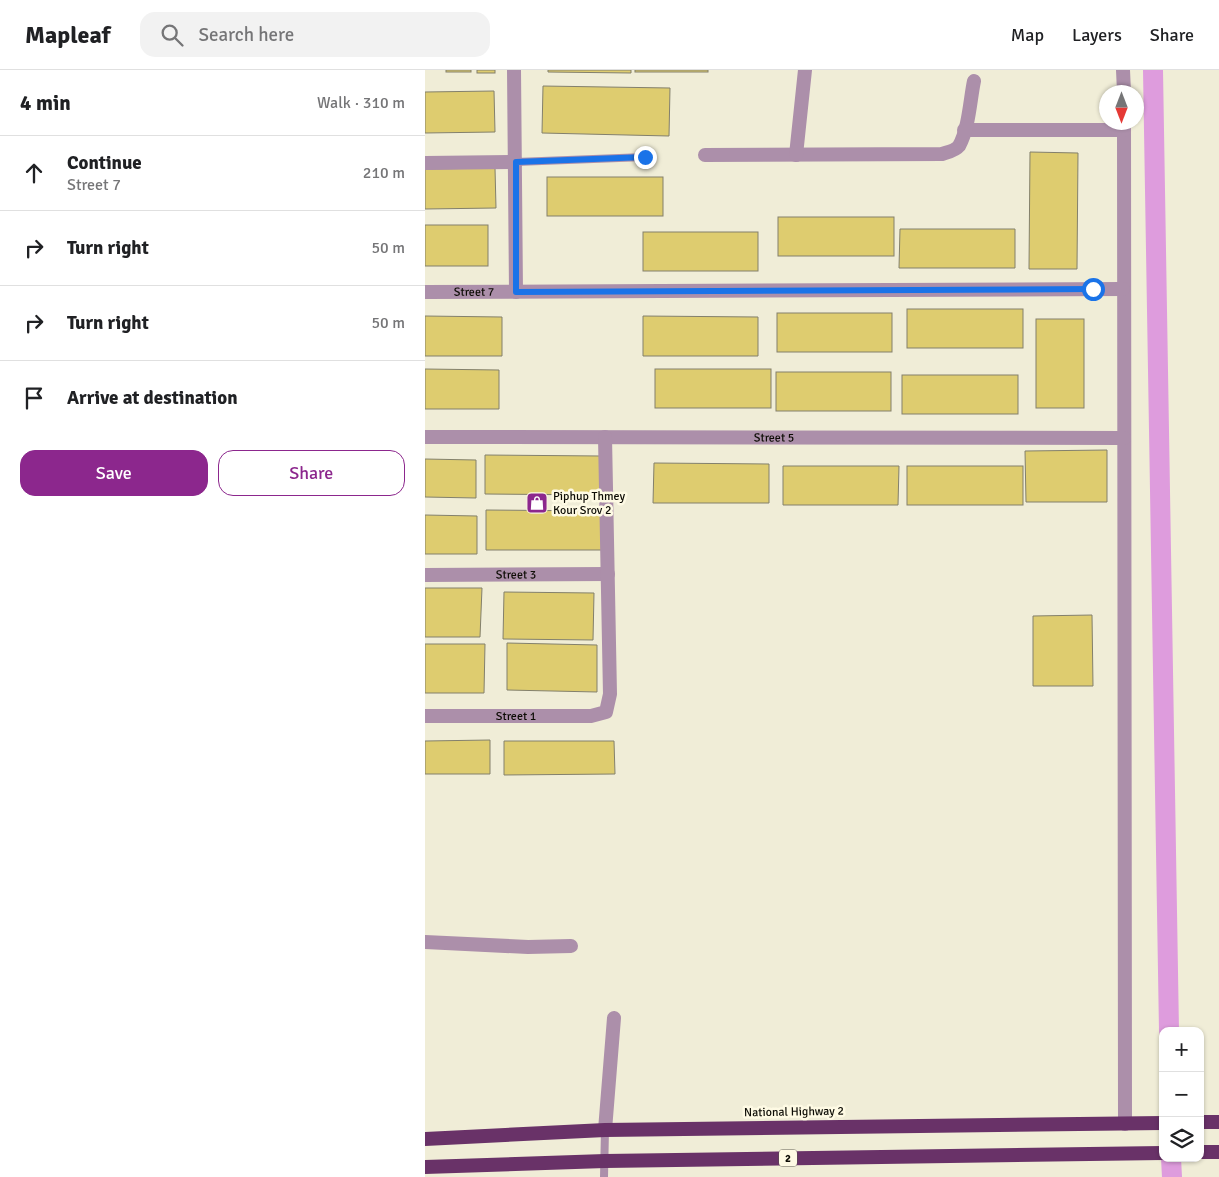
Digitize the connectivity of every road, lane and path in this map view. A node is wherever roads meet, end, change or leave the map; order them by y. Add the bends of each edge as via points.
1 (514, 70) edge
2 (805, 70) edge
3 (1123, 70) edge
4 (974, 80) dead end
5 (1123, 85) edge
6 (1099, 127) edge
7 (964, 130) junction
8 (1124, 130) edge
9 (705, 155) dead end
10 (796, 155) junction
11 (645, 157) dead end
12 (516, 162) junction
13 (425, 163) edge
14 (1123, 289) junction
15 (425, 292) edge
16 (516, 292) junction
17 (425, 437) edge
18 (605, 437) junction
19 (1124, 438) junction
20 (608, 574) junction
21 (425, 575) edge
22 (425, 716) edge
23 (425, 942) edge
24 (571, 946) dead end
25 (614, 1018) dead end
26 (1157, 1123) edge
27 (1125, 1124) junction
28 (605, 1130) junction
29 (425, 1139) edge
30 (1157, 1153) edge
31 (605, 1161) junction
32 (425, 1167) edge
33 (604, 1177) edge

1 - 12 street
2 - 10 street
3 - 5 street
4 - 7 street
6 - 7 street
7 - 10 street via 958,147 942,154
8 - 14 street
9 - 10 street
11 - 12 lane
12 - 13 street
12 - 16 street
14 - 16 street, Street 7
14 - 19 street
15 - 16 street, Street 7
17 - 18 street, Street 5
18 - 19 street, Street 5
18 - 20 street
19 - 27 street
20 - 21 street, Street 3
20 - 22 street, Street 1 via 610,694 606,712 591,716
23 - 24 street
25 - 28 street
26 - 27 highway, National Highway 2
27 - 28 highway, National Highway 2
28 - 29 highway, National Highway 2
28 - 31 lane
30 - 31 highway, 2
31 - 32 highway, 2
31 - 33 lane

